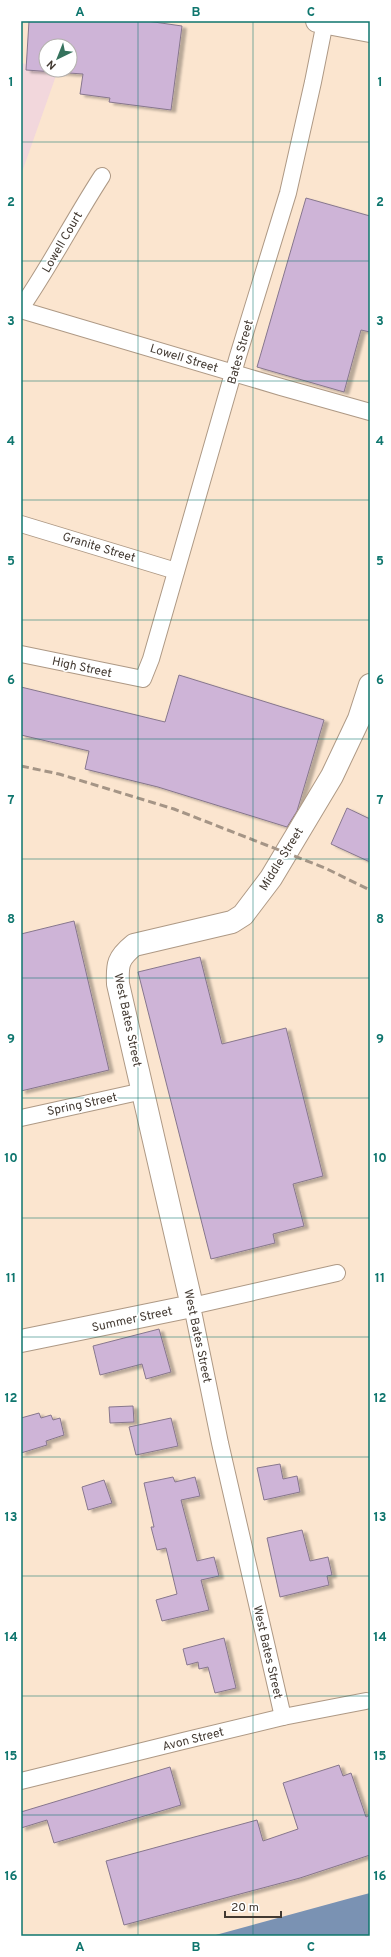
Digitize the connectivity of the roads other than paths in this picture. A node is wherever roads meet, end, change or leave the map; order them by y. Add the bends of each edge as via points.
1 (322, 21) edge
2 (370, 31) edge
3 (102, 176) dead end
4 (21, 309) edge
5 (233, 373) junction
6 (370, 412) edge
7 (21, 524) edge
8 (176, 571) junction
9 (21, 654) edge
10 (142, 679) joint
11 (370, 685) edge
12 (122, 955) joint
13 (143, 1091) junction
14 (21, 1118) edge
15 (337, 1274) dead end
16 (192, 1306) junction
17 (21, 1341) edge
18 (366, 1701) dead end
19 (283, 1717) junction
20 (21, 1781) edge

1 - 2 main road
1 - 5 street, Bates Street via 313,82 288,193
3 - 4 street, Lowell Court
4 - 5 street, Lowell Street
5 - 6 street, Lowell Street
5 - 8 street, Bates Street
7 - 8 street, Granite Street
8 - 10 street, Bates Street via 151,658
9 - 10 street, High Street
11 - 12 main road, Middle Street via 359,719 332,776 271,878 243,915 232,922 134,945
12 - 13 main road, West Bates Street via 117,968 118,984
13 - 14 street, Spring Street
13 - 16 main road, West Bates Street
15 - 16 street, Summer Street
16 - 17 main road, Summer Street
16 - 19 street, West Bates Street via 220,1443
18 - 19 street, Avon Street
19 - 20 street, Avon Street

